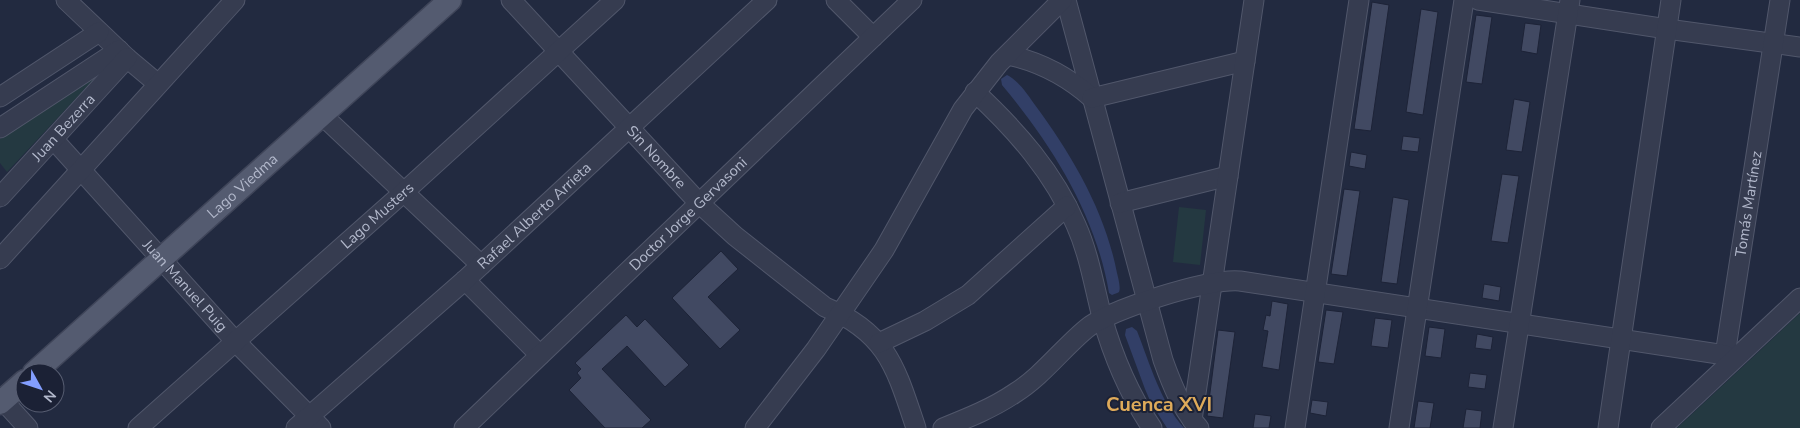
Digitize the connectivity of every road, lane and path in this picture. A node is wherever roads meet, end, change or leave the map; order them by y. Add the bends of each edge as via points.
1 (66, 0) edge
2 (235, 0) edge
3 (450, 0) edge
4 (512, 0) edge
5 (615, 0) edge
6 (767, 0) edge
7 (836, 0) edge
8 (912, 0) edge
9 (1062, 0) edge
10 (1066, 0) edge
11 (1254, 0) edge
12 (1358, 0) edge
13 (1464, 0) edge
14 (1478, 0) edge
15 (1671, 0) edge
16 (1780, 0) edge
17 (1569, 6) edge
18 (1667, 29) junction
19 (99, 32) junction
20 (873, 37) junction
21 (1774, 43) junction
22 (1800, 47) edge
23 (559, 51) junction
24 (123, 54) junction
25 (1008, 55) junction
26 (1245, 61) junction
27 (158, 84) junction
28 (975, 92) junction
29 (0, 97) edge
30 (1092, 98) junction
31 (322, 115) junction
32 (630, 127) junction
33 (0, 128) edge
34 (54, 140) junction
35 (82, 170) junction
36 (1228, 176) junction
37 (1, 192) edge
38 (404, 192) junction
39 (699, 203) junction
40 (1120, 203) junction
41 (1068, 206) junction
42 (162, 258) junction
43 (0, 259) edge
44 (481, 265) junction
45 (466, 280) junction
46 (1212, 283) junction
47 (1315, 292) junction
48 (1800, 298) edge
49 (1146, 302) junction
50 (1417, 308) junction
51 (841, 314) junction
52 (1103, 319) junction
53 (1519, 324) junction
54 (1621, 339) junction
55 (236, 342) junction
56 (879, 343) junction
57 (540, 355) junction
58 (1728, 359) junction
59 (45, 363) edge
60 (15, 389) edge
61 (1, 400) edge
62 (308, 424) edge
63 (1143, 424) edge
64 (1195, 424) edge
65 (28, 428) edge
66 (138, 428) edge
67 (464, 428) edge
68 (755, 428) edge
69 (916, 428) edge
70 (943, 428) edge
71 (1294, 428) edge
72 (1398, 428) edge
73 (1503, 428) edge
74 (1608, 428) edge
75 (1661, 428) edge

1 - 19 street
2 - 27 street
3 - 31 main road, Lago Viedma
4 - 23 street, Sin Nombre
5 - 23 street, Lago Musters
6 - 32 street, Rafael Alberto Arrieta
7 - 20 street
8 - 20 street, Doctor Jorge Gervasoni
9 - 25 street
10 - 30 street
11 - 26 street
12 - 47 street
13 - 50 street
14 - 17 street
15 - 18 street
16 - 21 street, Tomás Martínez
17 - 18 street
17 - 53 street
18 - 21 street
18 - 54 street
19 - 24 street
19 - 29 street
20 - 39 street, Doctor Jorge Gervasoni
21 - 22 street
21 - 58 street, Tomás Martínez
23 - 32 street, Sin Nombre
23 - 38 street, Lago Musters
24 - 27 street
24 - 33 street
24 - 34 street, Juan Bezerra
25 - 28 street
25 - 30 street via 1052,69
26 - 30 street
26 - 36 street
27 - 35 street
28 - 41 street via 1021,138
28 - 51 street via 884,250
30 - 40 street
31 - 38 street
31 - 42 main road, Lago Viedma
32 - 39 street, Sin Nombre
32 - 44 street, Rafael Alberto Arrieta
34 - 35 street, Juan Manuel Puig
34 - 37 street, Juan Bezerra
35 - 42 street, Juan Manuel Puig
35 - 43 street
36 - 40 street
36 - 46 street
38 - 44 street
38 - 55 street, Lago Musters
39 - 51 street, Sin Nombre via 734,236 825,307
39 - 57 street, Doctor Jorge Gervasoni
40 - 49 street
41 - 52 street via 1084,245
41 - 56 street via 968,295
42 - 55 street, Juan Manuel Puig
42 - 59 main road, Lago Viedma
44 - 45 street, Rafael Alberto Arrieta
45 - 57 street
45 - 62 street, Rafael Alberto Arrieta
46 - 47 street via 1230,280
46 - 49 street
46 - 64 street
47 - 50 street
47 - 71 street
48 - 58 street
49 - 52 street
49 - 64 street via 1171,384
50 - 53 street
50 - 72 street
51 - 56 street, Sin Nombre
51 - 68 street
52 - 63 street
52 - 70 street via 1086,329 1016,393
53 - 54 street
53 - 73 street
54 - 58 street
54 - 74 street
55 - 62 street, Juan Manuel Puig
55 - 66 street, Lago Musters
56 - 69 street via 894,367
57 - 67 street, Doctor Jorge Gervasoni
58 - 75 street
60 - 61 main road
61 - 65 street

